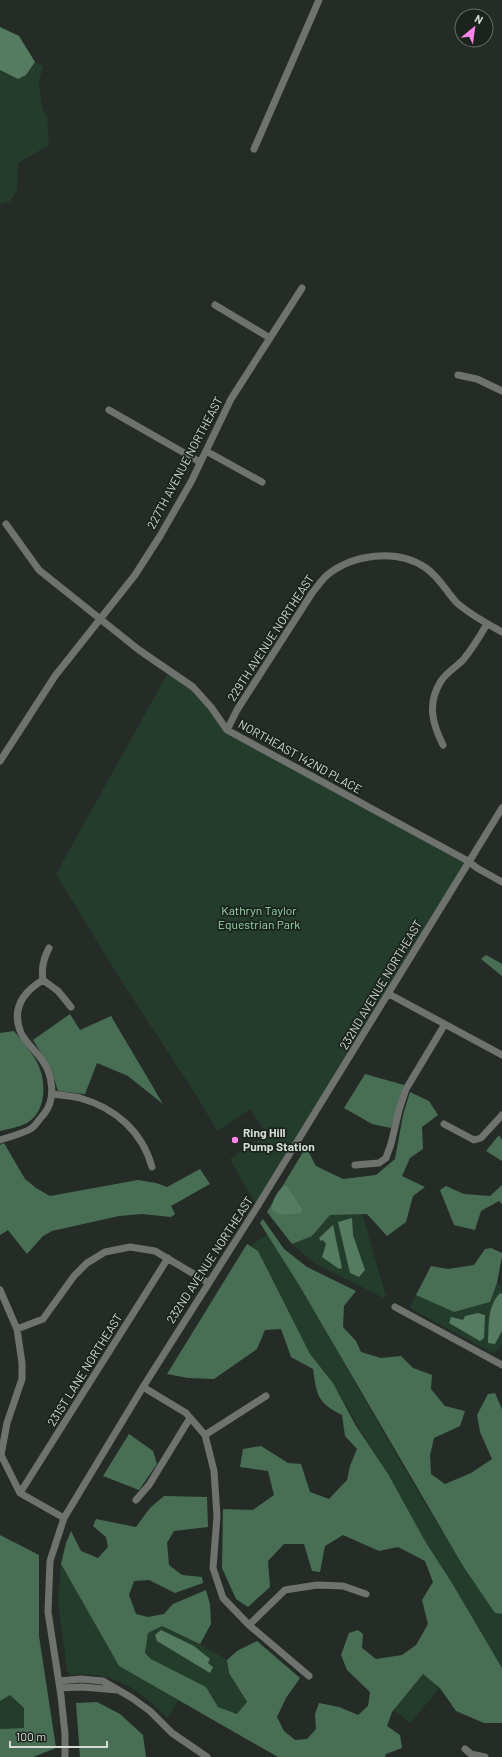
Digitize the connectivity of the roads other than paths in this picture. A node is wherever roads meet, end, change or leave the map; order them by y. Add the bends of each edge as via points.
1 (319, 0) edge
2 (254, 149) dead end
3 (302, 288) dead end
4 (215, 305) dead end
5 (270, 338) junction
6 (458, 375) dead end
7 (502, 391) edge
8 (109, 410) dead end
9 (206, 451) junction
10 (200, 462) junction
11 (262, 482) dead end
12 (6, 524) dead end
13 (100, 620) junction
14 (487, 624) junction
15 (502, 632) edge
16 (227, 730) junction
17 (443, 745) dead end
18 (0, 761) edge
19 (502, 808) edge
20 (468, 861) junction
21 (502, 882) edge
22 (49, 948) dead end
23 (44, 980) junction
24 (389, 994) junction
25 (71, 1007) dead end
26 (445, 1024) junction
27 (502, 1055) edge
28 (52, 1094) junction
29 (502, 1115) edge
30 (444, 1124) dead end
31 (0, 1140) edge
32 (355, 1165) dead end
33 (152, 1167) dead end
34 (168, 1258) junction
35 (209, 1283) junction
36 (0, 1290) edge
37 (395, 1307) dead end
38 (17, 1329) junction
39 (502, 1364) edge
40 (143, 1386) junction
41 (266, 1396) dead end
42 (190, 1418) junction
43 (205, 1435) junction
44 (20, 1493) junction
45 (136, 1500) dead end
46 (64, 1518) junction
47 (366, 1594) dead end
48 (249, 1625) junction
49 (309, 1676) dead end
50 (60, 1685) junction
51 (465, 1749) dead end
52 (65, 1757) edge
53 (207, 1757) edge
54 (485, 1757) edge

1 - 2 street
3 - 5 street, 227TH AVENUE NORTHEAST
4 - 5 street
5 - 9 street, 227TH AVENUE NORTHEAST via 231,399
6 - 7 street via 477,378
8 - 10 street
9 - 10 street, 227TH AVENUE NORTHEAST
9 - 11 street
10 - 13 street, 227TH AVENUE NORTHEAST via 156,542 135,575
12 - 13 street, NORTHEAST 142ND PLACE via 39,570
13 - 16 street, NORTHEAST 142ND PLACE via 193,687 212,707
13 - 18 street, 227TH AVENUE NORTHEAST via 55,676
14 - 15 street, 229TH AVENUE NORTHEAST
14 - 16 street, 229TH AVENUE NORTHEAST via 456,601 440,581 425,568 405,559 380,555 341,566 325,577 312,593 237,710
14 - 17 street via 464,659 442,680 434,694 434,727
16 - 20 street, NORTHEAST 142ND PLACE
19 - 20 street, 232ND AVENUE NORTHEAST
20 - 21 street, NORTHEAST 142ND PLACE
20 - 24 street, 232ND AVENUE NORTHEAST
22 - 23 street via 41,970
23 - 25 street via 58,991
23 - 28 street via 22,998 16,1014 22,1034 43,1060 50,1078
24 - 26 street
24 - 35 street, 232ND AVENUE NORTHEAST
26 - 27 street
26 - 32 street via 406,1089 386,1158 379,1163
28 - 31 street via 49,1108 32,1128
28 - 33 street via 80,1098 108,1109 134,1130 148,1152
29 - 30 street via 481,1138 474,1140
34 - 35 street
34 - 38 street via 154,1251 130,1247 105,1252 87,1263 74,1276 43,1319
34 - 44 street, 231ST LANE NORTHEAST
35 - 40 street, 232ND AVENUE NORTHEAST
36 - 38 street
37 - 39 street
38 - 44 street via 22,1379 7,1423 1,1454
40 - 42 street
40 - 46 street, 232ND AVENUE NORTHEAST
41 - 43 street
42 - 43 street
42 - 45 street via 149,1485
43 - 48 street via 214,1471 216,1508 213,1568 223,1598
44 - 46 street
46 - 50 street, 232ND AVENUE NORTHEAST via 50,1561 48,1612
47 - 48 street via 343,1586 317,1585 285,1590
48 - 49 street
50 - 52 street, 232ND AVENUE NORTHEAST
50 - 53 street via 119,1690 150,1711 172,1732
51 - 54 street via 471,1754

